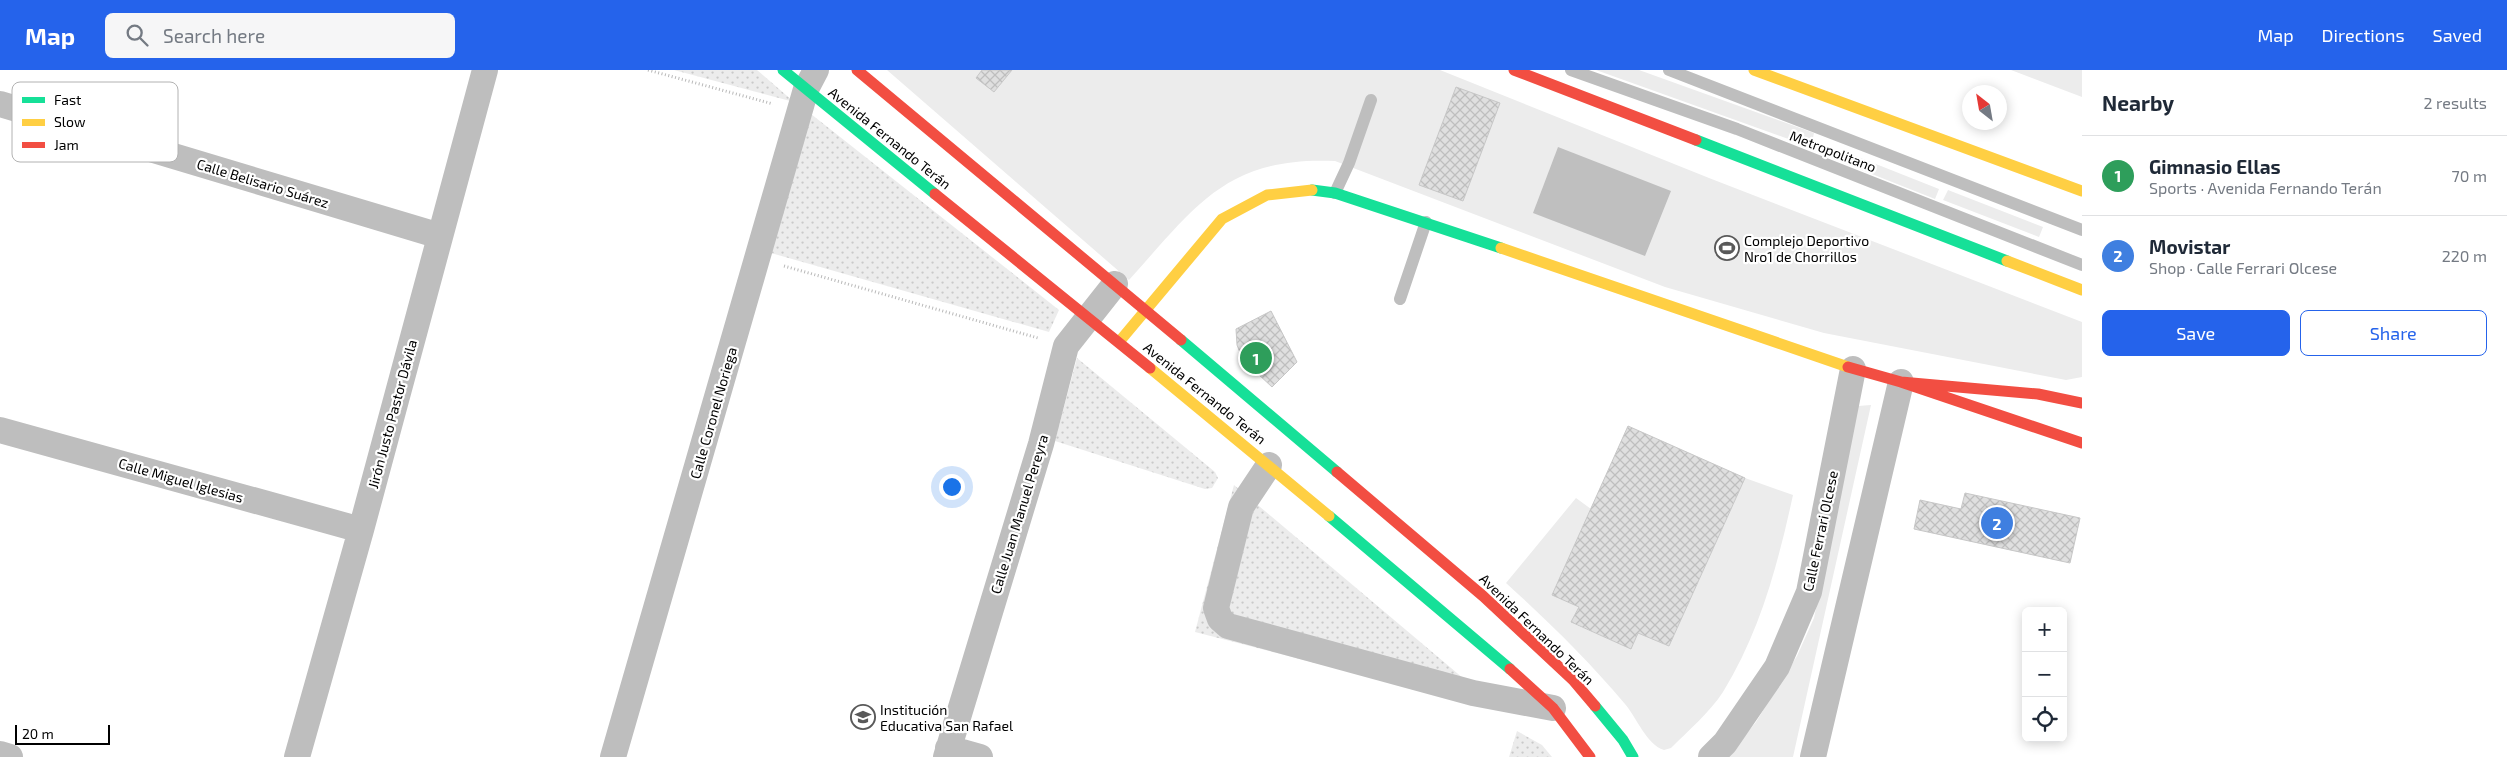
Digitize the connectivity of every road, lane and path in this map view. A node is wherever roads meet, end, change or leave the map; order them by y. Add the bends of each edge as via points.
1 (485, 70) edge
2 (648, 70) edge
3 (783, 70) edge
4 (857, 70) edge
5 (1514, 70) edge
6 (1571, 70) edge
7 (1669, 70) edge
8 (1754, 70) edge
9 (807, 90) edge
10 (1371, 100) dead end
11 (0, 104) edge
12 (12, 108) edge
13 (178, 157) edge
14 (2082, 191) edge
15 (1335, 192) junction
16 (1426, 222) junction
17 (2082, 230) edge
18 (440, 236) junction
19 (757, 259) junction
20 (2082, 265) edge
21 (1115, 284) junction
22 (2082, 290) edge
23 (1400, 299) dead end
24 (1145, 310) junction
25 (1087, 316) junction
26 (1119, 342) junction
27 (1066, 346) junction
28 (1854, 369) junction
29 (1902, 382) junction
30 (2082, 404) edge
31 (0, 430) edge
32 (2082, 443) edge
33 (1269, 465) junction
34 (361, 530) junction
35 (1553, 708) junction
36 (947, 752) edge
37 (0, 754) edge
38 (10, 757) edge
39 (297, 757) edge
40 (614, 757) edge
41 (980, 757) edge
42 (1590, 757) edge
43 (1634, 757) edge
44 (1711, 757) edge
45 (1813, 757) edge

1 - 18 street, Jirón Justo Pastor Dávila
2 - 9 path
3 - 9 main road, Avenida Fernando Terán
4 - 21 main road, Avenida Fernando Terán
5 - 22 main road
6 - 20 lane, Metropolitano via 1736,129
7 - 17 lane, Metropolitano
8 - 14 main road
9 - 19 street, Calle Coronel Noriega
9 - 25 main road, Avenida Fernando Terán
10 - 15 lane
11 - 12 street, Calle Belisario Suárez
13 - 18 street, Calle Belisario Suárez
15 - 16 main road
15 - 24 main road via 1315,190 1267,195 1222,219
16 - 23 lane
16 - 28 main road
18 - 34 street, Jirón Justo Pastor Dávila
19 - 27 path
19 - 40 street, Calle Coronel Noriega
21 - 24 main road, Avenida Fernando Terán
21 - 25 street, Calle Juan Manuel Pereyra
24 - 26 main road
24 - 43 main road, Avenida Fernando Terán via 1482,596 1573,680
25 - 26 main road, Avenida Fernando Terán
25 - 27 street, Calle Juan Manuel Pereyra
26 - 33 main road, Avenida Fernando Terán
27 - 36 street, Calle Juan Manuel Pereyra via 1040,444
28 - 29 main road
28 - 44 street, Calle Ferrari Olcese via 1809,592 1777,667
29 - 30 main road via 2038,394
29 - 32 main road
29 - 45 street
31 - 34 street, Calle Miguel Iglesias
33 - 35 main road, Avenida Fernando Terán
33 - 35 street via 1241,507 1216,608 1220,620 1228,626 1464,690
34 - 39 street, Jirón Justo Pastor Dávila
35 - 42 main road, Avenida Fernando Terán
36 - 41 street
37 - 38 street

